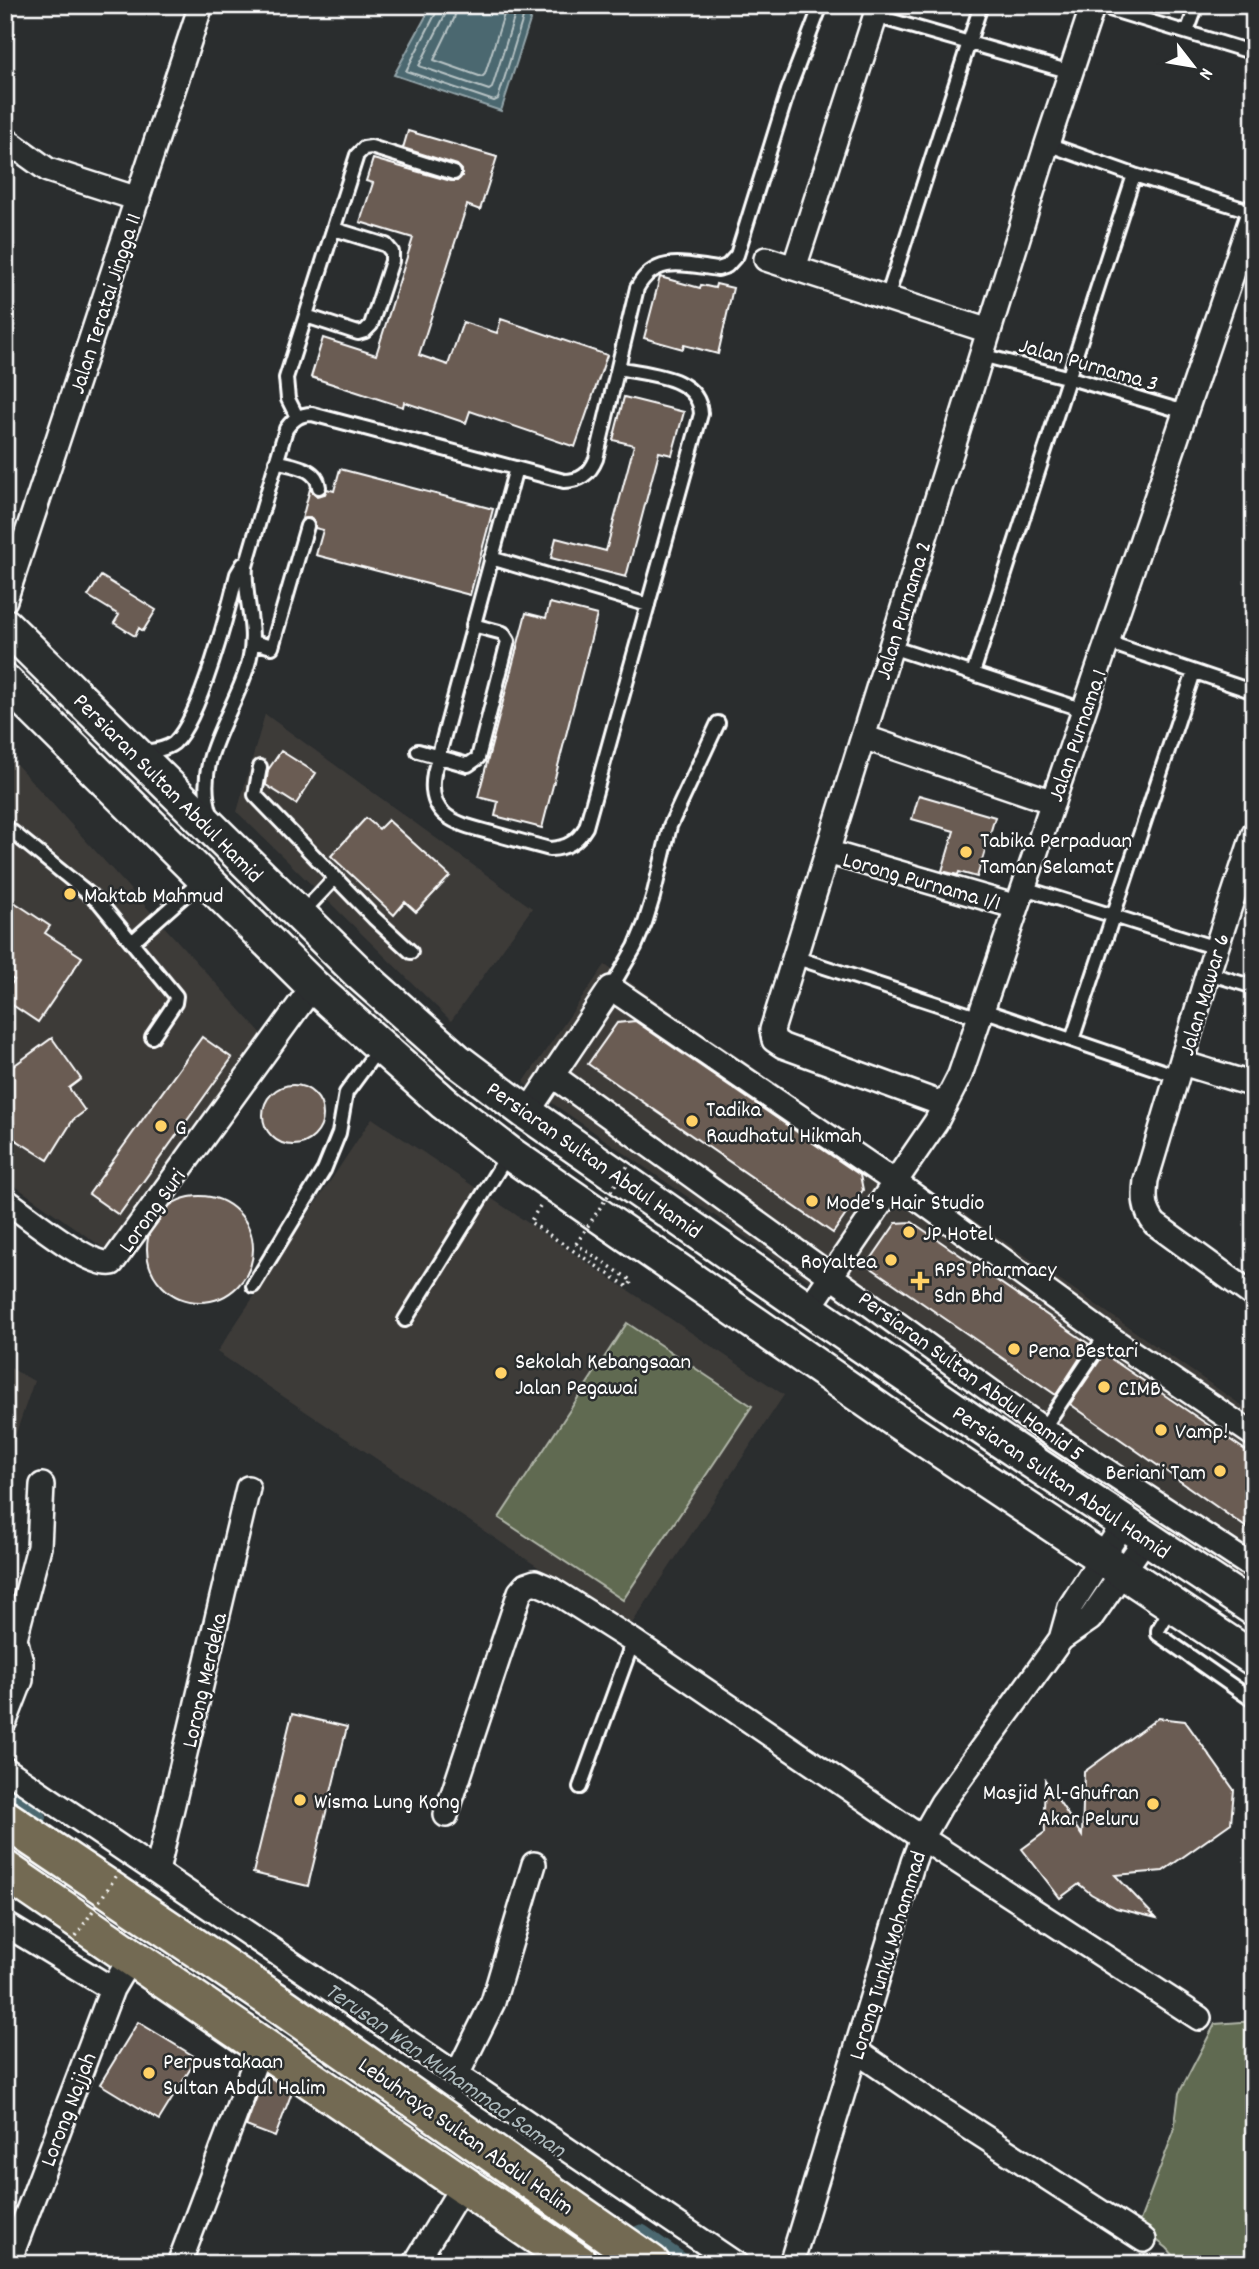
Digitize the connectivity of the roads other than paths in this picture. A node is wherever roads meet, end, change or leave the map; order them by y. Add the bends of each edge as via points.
1 (201, 5) edge
2 (821, 5) edge
3 (981, 5) edge
4 (1095, 5) edge
5 (1197, 5) edge
6 (877, 10) edge
7 (1187, 32) junction
8 (969, 42) junction
9 (1254, 53) edge
10 (1070, 72) junction
11 (5, 139) edge
12 (1047, 144) junction
13 (454, 173) dead end
14 (1135, 175) junction
15 (138, 199) junction
16 (1253, 211) edge
17 (334, 229) junction
18 (766, 259) dead end
19 (794, 268) junction
20 (887, 298) junction
21 (306, 316) junction
22 (989, 331) junction
23 (981, 355) junction
24 (618, 368) junction
25 (1070, 378) junction
26 (1185, 412) junction
27 (297, 417) junction
28 (276, 461) junction
29 (516, 468) junction
30 (318, 487) dead end
31 (307, 526) dead end
32 (248, 556) junction
33 (491, 558) junction
34 (5, 600) edge
35 (648, 605) junction
36 (5, 625) edge
37 (473, 625) junction
38 (253, 642) junction
39 (1107, 642) junction
40 (891, 647) junction
41 (1194, 672) junction
42 (973, 673) junction
43 (5, 681) edge
44 (1254, 692) edge
45 (1084, 710) junction
46 (718, 723) dead end
47 (863, 737) junction
48 (418, 751) dead end
49 (135, 752) junction
50 (438, 757) junction
51 (260, 767) dead end
52 (1053, 802) junction
53 (5, 826) edge
54 (1254, 833) edge
55 (227, 843) junction
56 (827, 852) junction
57 (1248, 871) edge
58 (205, 877) junction
59 (335, 878) junction
60 (1021, 898) junction
61 (1112, 916) junction
62 (301, 917) junction
63 (132, 942) junction
64 (274, 948) junction
65 (1216, 948) junction
66 (411, 952) dead end
67 (794, 957) junction
68 (1208, 973) junction
69 (313, 986) junction
70 (1254, 987) edge
71 (611, 988) junction
72 (981, 1014) junction
73 (152, 1037) dead end
74 (1072, 1040) junction
75 (380, 1046) junction
76 (1180, 1069) junction
77 (552, 1075) junction
78 (1254, 1085) edge
79 (945, 1105) junction
80 (527, 1113) junction
81 (509, 1153) junction
82 (895, 1182) junction
83 (5, 1200) edge
84 (832, 1275) junction
85 (253, 1286) dead end
86 (1254, 1296) edge
87 (808, 1308) junction
88 (405, 1320) dead end
89 (1106, 1335) junction
90 (1043, 1429) junction
91 (1254, 1436) edge
92 (42, 1485) dead end
93 (248, 1488) dead end
94 (1136, 1530) junction
95 (1112, 1565) junction
96 (1254, 1565) edge
97 (1173, 1605) junction
98 (1254, 1609) edge
99 (633, 1641) junction
100 (1254, 1659) edge
101 (1254, 1701) edge
102 (5, 1721) edge
103 (5, 1769) edge
104 (580, 1787) dead end
105 (446, 1815) dead end
106 (5, 1819) edge
107 (922, 1838) junction
108 (534, 1864) dead end
109 (5, 1870) edge
110 (157, 1871) junction
111 (178, 1886) junction
112 (155, 1921) junction
113 (5, 1924) edge
114 (131, 1957) junction
115 (112, 1990) junction
116 (1199, 2018) dead end
117 (261, 2046) junction
118 (856, 2051) junction
119 (457, 2075) junction
120 (463, 2185) junction
121 (1144, 2240) dead end
122 (567, 2260) edge
123 (8, 2264) edge
124 (179, 2264) edge
125 (415, 2264) edge
126 (650, 2264) edge
127 (736, 2264) edge
128 (791, 2264) edge

1 - 15 street, Jalan Teratai Jingga 11
2 - 24 lane via 784,103 737,255 718,269 670,264 649,272 637,288
3 - 8 lane
4 - 7 lane
4 - 10 street, Jalan Purnama 2
5 - 7 lane
6 - 8 lane
6 - 19 street
7 - 9 lane
8 - 10 lane
8 - 20 lane
10 - 12 street, Jalan Purnama 2
11 - 15 street via 48,170
12 - 14 lane
12 - 22 street, Jalan Purnama 2
13 - 17 lane via 364,148
14 - 16 lane
14 - 25 lane
15 - 34 street, Jalan Teratai Jingga 11
16 - 26 street, Jalan Purnama 1
17 - 21 lane
17 - 21 lane via 386,246 392,261 365,331 358,333
18 - 19 street
19 - 20 street
20 - 22 street
21 - 27 lane via 286,378 288,399
22 - 23 street, Jalan Purnama 2
23 - 25 lane, Jalan Purnama 3
23 - 40 street, Jalan Purnama 2
24 - 29 lane via 596,459 588,473 564,481
24 - 35 lane via 681,382 700,404
25 - 26 lane, Jalan Purnama 3
25 - 42 lane
26 - 39 street, Jalan Purnama 1
27 - 28 lane via 286,429
27 - 29 lane via 312,414
28 - 30 lane via 312,472
28 - 32 lane
29 - 33 lane
31 - 38 lane via 272,647
32 - 38 lane via 245,576
32 - 49 lane via 237,574 218,643 185,728 173,744
33 - 35 lane
33 - 37 lane
35 - 50 lane via 586,827 570,845 550,849 456,824 440,811 432,793
36 - 49 main road, Persiaran Sultan Abdul Hamid
37 - 50 lane
37 - 50 lane via 503,634 508,641 478,758 468,765
38 - 55 lane via 206,775 212,818
39 - 41 lane
39 - 45 street, Jalan Purnama 1
40 - 42 lane
40 - 47 street, Jalan Purnama 2
41 - 44 lane
41 - 61 lane
42 - 45 lane
43 - 58 main road, Persiaran Sultan Abdul Hamid
45 - 52 street, Jalan Purnama 1
46 - 71 lane via 670,826 645,923
47 - 52 street
47 - 56 street, Jalan Purnama 2
48 - 50 lane
49 - 55 main road, Persiaran Sultan Abdul Hamid
51 - 59 lane via 255,795
52 - 60 street, Jalan Purnama 1
53 - 63 lane via 99,902
54 - 57 street, Jalan Mawar 6
55 - 62 main road, Persiaran Sultan Abdul Hamid
56 - 60 street, Lorong Purnama 1/1
56 - 67 street, Jalan Purnama 2
57 - 65 street, Jalan Mawar 6
58 - 63 lane
58 - 64 main road, Persiaran Sultan Abdul Hamid
59 - 62 lane
59 - 66 lane
60 - 61 lane
60 - 72 street, Jalan Purnama 1
61 - 65 lane
61 - 74 lane
62 - 64 main road
62 - 80 main road, Persiaran Sultan Abdul Hamid via 458,1061
63 - 73 lane via 176,996
64 - 69 main road, Persiaran Sultan Abdul Hamid
65 - 68 street, Jalan Mawar 6
67 - 72 lane
67 - 79 street, Jalan Purnama 2 via 772,1030 774,1040
68 - 70 lane
68 - 76 street, Jalan Mawar 6
69 - 75 main road, Persiaran Sultan Abdul Hamid
69 - 83 street, Lorong Suri via 113,1263 88,1259
71 - 77 street
71 - 82 street
72 - 74 lane
72 - 79 street, Jalan Purnama 1
74 - 76 lane
75 - 81 main road, Persiaran Sultan Abdul Hamid
75 - 85 lane via 346,1093 334,1151
76 - 78 street
76 - 86 street, Jalan Mawar 6 via 1146,1180 1146,1212 1155,1224
77 - 80 street
77 - 84 street, Persiaran Sultan Abdul Hamid 5
79 - 82 street, Jalan Purnama 1
80 - 87 main road, Persiaran Sultan Abdul Hamid
81 - 88 lane
81 - 95 main road, Persiaran Sultan Abdul Hamid
82 - 84 street, Jalan Purnama 1
82 - 89 street
84 - 87 street, Jalan Purnama 1
84 - 90 street, Persiaran Sultan Abdul Hamid 5
87 - 94 main road, Persiaran Sultan Abdul Hamid
89 - 90 lane
89 - 91 street
90 - 96 street, Persiaran Sultan Abdul Hamid 5
92 - 102 street via 39,1547 15,1639 22,1662 21,1680
93 - 110 street, Lorong Merdeka
94 - 95 street, Lorong Tunku Mohammad
94 - 98 main road, Persiaran Sultan Abdul Hamid
95 - 97 main road, Persiaran Sultan Abdul Hamid
95 - 107 street, Lorong Tunku Mohammad via 1090,1619 1062,1639 942,1803
97 - 100 main road, Persiaran Sultan Abdul Hamid
97 - 101 lane via 1157,1634
99 - 104 lane
99 - 105 street via 551,1589 536,1582 526,1585
99 - 107 street
103 - 110 street
106 - 112 main road, Lebuhraya Sultan Abdul Halim
107 - 116 street
107 - 118 street, Lorong Tunku Mohammad
108 - 119 street via 493,2002
109 - 114 main road, Lebuhraya Sultan Abdul Halim
110 - 111 street
111 - 112 street
111 - 119 street
112 - 126 main road, Lebuhraya Sultan Abdul Halim
113 - 115 street
114 - 115 street, Lorong Najjah
114 - 117 main road, Lebuhraya Sultan Abdul Halim
115 - 123 street, Lorong Najjah
117 - 120 main road, Lebuhraya Sultan Abdul Halim
117 - 124 street
118 - 121 street
118 - 128 street, Lorong Tunku Mohammad
119 - 127 street
120 - 122 main road, Lebuhraya Sultan Abdul Halim
120 - 125 street

